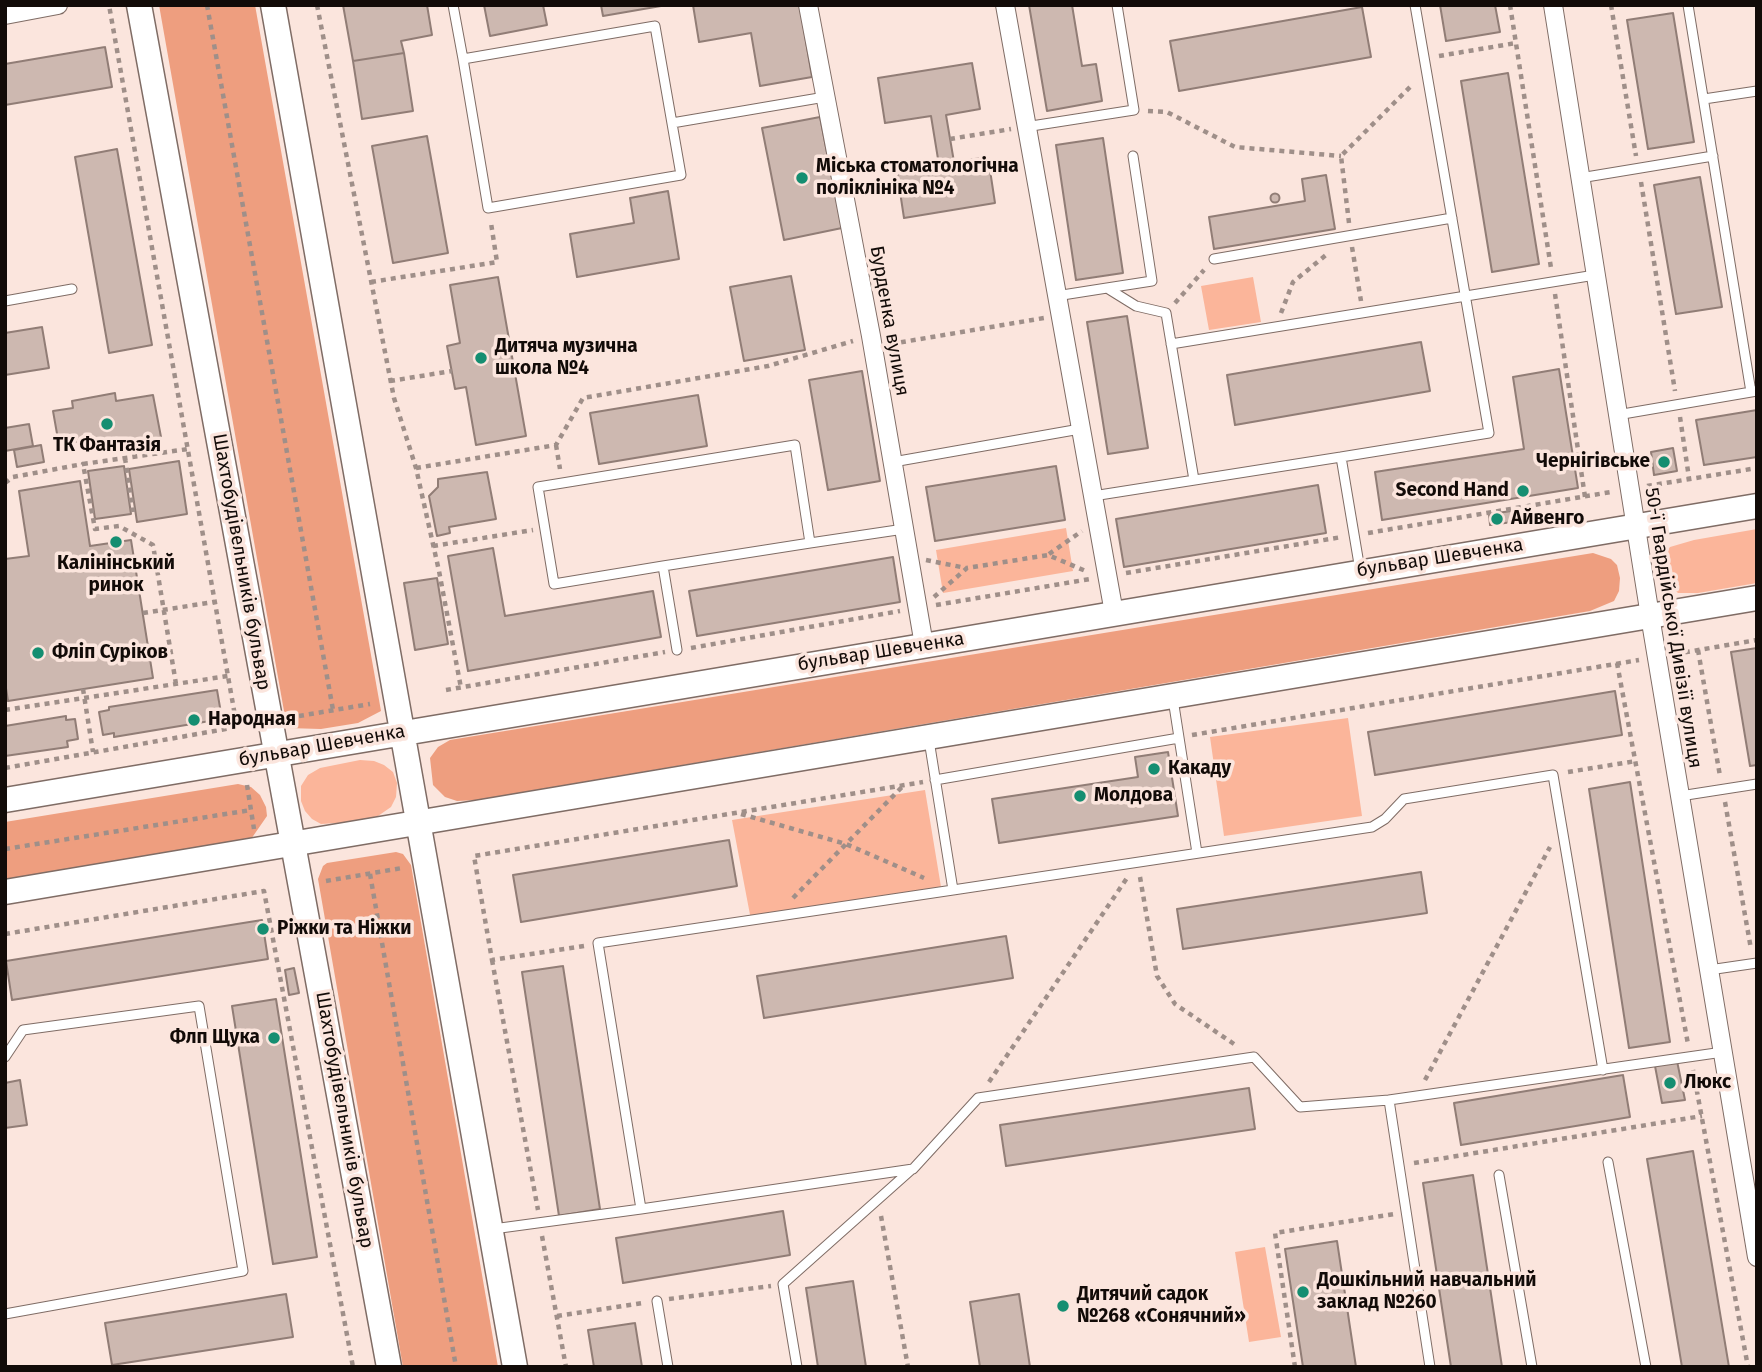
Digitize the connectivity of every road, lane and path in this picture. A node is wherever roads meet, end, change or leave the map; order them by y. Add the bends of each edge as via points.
1 (58, 5) edge
2 (109, 5) edge
3 (139, 5) edge
4 (207, 5) edge
5 (273, 5) edge
6 (317, 5) edge
7 (453, 5) edge
8 (808, 5) edge
9 (1005, 5) edge
10 (1117, 5) edge
11 (1415, 5) edge
12 (1510, 5) edge
13 (1553, 5) edge
14 (1611, 5) edge
15 (1688, 5) edge
16 (15, 11) edge
17 (1516, 43) junction
18 (1424, 58) junction
19 (463, 59) junction
20 (1426, 70) junction
21 (1757, 90) edge
22 (825, 97) junction
23 (1704, 99) junction
24 (1134, 110) junction
25 (672, 123) junction
26 (1025, 127) junction
27 (950, 139) dead end
28 (1133, 156) dead end
29 (1341, 156) junction
30 (1713, 156) junction
31 (1638, 167) junction
32 (1580, 177) junction
33 (488, 208) junction
34 (1452, 218) junction
35 (1350, 236) junction
36 (1214, 259) joint
37 (1595, 275) junction
38 (371, 282) junction
39 (1553, 282) junction
40 (1107, 288) junction
41 (72, 289) dead end
42 (1465, 295) junction
43 (1056, 296) junction
44 (5, 301) edge
45 (1363, 312) junction
46 (1166, 313) junction
47 (1059, 315) junction
48 (1276, 327) junction
49 (872, 341) junction
50 (1171, 344) junction
51 (452, 372) dead end
52 (390, 381) junction
53 (1754, 391) edge
54 (1678, 405) junction
55 (1617, 415) junction
56 (1080, 429) junction
57 (556, 445) junction
58 (188, 449) junction
59 (1341, 457) junction
60 (125, 458) junction
61 (893, 462) junction
62 (83, 464) junction
63 (416, 468) junction
64 (1757, 468) edge
65 (1689, 478) junction
66 (1194, 480) junction
67 (1668, 482) dead end
68 (5, 483) edge
69 (563, 483) junction
70 (1093, 496) junction
71 (1757, 506) edge
72 (133, 512) dead end
73 (1097, 519) junction
74 (1636, 526) junction
75 (545, 527) junction
76 (904, 529) junction
77 (1353, 535) junction
78 (810, 543) junction
79 (433, 546) junction
80 (1048, 555) junction
81 (909, 556) junction
82 (663, 566) junction
83 (967, 568) junction
84 (1360, 572) junction
85 (1108, 576) junction
86 (1757, 598) edge
87 (215, 602) junction
88 (921, 607) junction
89 (164, 610) junction
90 (143, 613) dead end
91 (1114, 613) junction
92 (1650, 616) junction
93 (1757, 640) edge
94 (924, 645) junction
95 (677, 650) junction
96 (228, 676) junction
97 (176, 684) junction
98 (461, 688) junction
99 (83, 689) dead end
100 (446, 691) dead end
101 (1173, 696) junction
102 (84, 698) junction
103 (370, 704) dead end
104 (5, 710) edge
105 (333, 710) junction
106 (299, 716) dead end
107 (402, 732) junction
108 (929, 737) junction
109 (1179, 738) junction
110 (93, 752) junction
111 (276, 754) junction
112 (1636, 761) junction
113 (5, 768) edge
114 (1553, 775) junction
115 (935, 780) junction
116 (1757, 784) edge
117 (247, 785) dead end
118 (903, 785) junction
119 (1723, 789) junction
120 (1680, 796) junction
121 (5, 800) edge
122 (251, 810) junction
123 (737, 813) junction
124 (419, 823) junction
125 (1562, 826) junction
126 (254, 830) dead end
127 (293, 844) junction
128 (846, 844) junction
129 (5, 849) edge
130 (1197, 853) junction
131 (1137, 862) junction
132 (402, 868) dead end
133 (370, 874) junction
134 (326, 881) dead end
135 (953, 890) junction
136 (5, 892) edge
137 (776, 917) junction
138 (5, 934) edge
139 (598, 943) junction
140 (492, 960) junction
141 (1755, 963) edge
142 (1709, 970) junction
143 (1723, 1052) junction
144 (1254, 1057) junction
145 (1691, 1057) junction
146 (5, 1058) edge
147 (1603, 1070) junction
148 (1416, 1096) junction
149 (978, 1098) junction
150 (1389, 1100) junction
151 (1702, 1116) junction
152 (1608, 1162) dead end
153 (1399, 1166) junction
154 (912, 1169) junction
155 (1499, 1175) dead end
156 (1750, 1180) edge
157 (878, 1200) junction
158 (641, 1209) junction
159 (1406, 1212) junction
160 (540, 1222) junction
161 (491, 1229) junction
162 (1757, 1257) edge
163 (657, 1300) dead end
164 (5, 1314) edge
165 (353, 1367) edge
166 (389, 1367) edge
167 (456, 1367) edge
168 (515, 1367) edge
169 (566, 1367) edge
170 (668, 1367) edge
171 (797, 1367) edge
172 (908, 1367) edge
173 (1295, 1367) edge
174 (1430, 1367) edge
175 (1532, 1367) edge
176 (1646, 1367) edge
177 (1748, 1367) edge

1 - 16 street
2 - 58 path
3 - 111 main road, Шахтобудівельників бульвар
4 - 105 path
5 - 107 main road
6 - 38 path
7 - 19 lane
8 - 22 street, Бурденка вулиця
9 - 26 street
10 - 24 lane
11 - 18 lane
12 - 17 path
13 - 32 street, 50-ї Гвардійської Дивізії вулиця
14 - 31 path
15 - 23 lane
17 - 18 path
17 - 39 path
18 - 20 lane
19 - 25 lane via 655,26
19 - 33 lane
20 - 29 path
20 - 34 lane
21 - 23 lane
22 - 25 lane
22 - 49 street, Бурденка вулиця
23 - 30 lane
24 - 26 lane
24 - 29 path via 1167,112 1236,147
25 - 33 lane via 681,175
26 - 27 path
26 - 43 street
28 - 40 lane via 1152,281
29 - 35 path
30 - 31 lane
30 - 53 lane
31 - 32 lane
31 - 54 path
32 - 37 street, 50-ї Гвардійської Дивізії вулиця
33 - 38 path via 497,262
34 - 35 lane
34 - 42 lane
35 - 36 lane
35 - 45 path
35 - 48 path via 1293,282
36 - 46 path
37 - 39 lane
37 - 55 street, 50-ї Гвардійської Дивізії вулиця
38 - 52 path
39 - 42 lane
39 - 77 path via 1585,497
40 - 43 lane
40 - 46 lane via 1136,306
41 - 44 lane
42 - 45 lane
42 - 59 lane via 1489,433
43 - 47 street
45 - 48 lane
46 - 50 lane
47 - 49 path
47 - 56 street
48 - 50 lane
49 - 57 path via 768,366 583,398
49 - 61 street, Бурденка вулиця
50 - 66 lane
51 - 52 path
52 - 63 path
53 - 54 lane
54 - 55 lane
54 - 65 path
55 - 74 street, 50-ї Гвардійської Дивізії вулиця
56 - 61 lane
56 - 70 street
57 - 63 path
57 - 69 path
58 - 60 path
58 - 87 path
59 - 66 lane
59 - 77 lane
60 - 62 path
60 - 72 path
61 - 76 street, Бурденка вулиця
62 - 68 path via 13,477
62 - 89 path via 95,529 119,526 153,545
63 - 79 path
64 - 65 path
65 - 67 path
66 - 70 lane
69 - 75 lane via 538,487
69 - 78 lane via 795,445
70 - 73 street
71 - 74 main road, бульвар Шевченка
73 - 80 path
73 - 85 street
74 - 84 main road, бульвар Шевченка
74 - 92 street, 50-ї Гвардійської Дивізії вулиця
75 - 79 path
75 - 82 lane via 554,584
76 - 78 lane
76 - 81 street, Бурденка вулиця
77 - 84 lane
77 - 85 path
78 - 82 lane
79 - 98 path
80 - 83 path
80 - 88 path via 1100,578
81 - 83 path
81 - 88 street, Бурденка вулиця
82 - 95 lane
83 - 88 path
84 - 91 main road, бульвар Шевченка
85 - 91 street
86 - 92 main road
87 - 89 path
87 - 96 path
88 - 94 street, Бурденка вулиця
88 - 95 path
89 - 90 path
89 - 97 path
91 - 94 main road, бульвар Шевченка
92 - 101 main road
92 - 120 street, 50-ї Гвардійської Дивізії вулиця
93 - 119 path via 1698,650
94 - 107 main road, бульвар Шевченка
95 - 98 path
96 - 97 path
96 - 110 path via 237,727
97 - 102 path
98 - 100 path
99 - 102 path
101 - 108 main road
101 - 109 lane
102 - 104 path
102 - 110 path
103 - 105 path
105 - 106 path
107 - 111 main road, бульвар Шевченка
107 - 124 main road
108 - 115 lane
108 - 124 main road
109 - 112 path via 1617,663
109 - 115 lane
109 - 130 lane
110 - 113 path
111 - 121 main road, бульвар Шевченка
111 - 127 main road, Шахтобудівельників бульвар
112 - 114 path
112 - 145 path
114 - 125 lane
114 - 130 lane via 1404,799 1372,827
115 - 118 path
115 - 135 lane
116 - 119 lane
117 - 122 path
118 - 123 path
118 - 128 path
119 - 120 lane
119 - 141 path
120 - 142 street, 50-ї Гвардійської Дивізії вулиця
122 - 126 path
122 - 129 path
123 - 128 path
123 - 140 path via 474,856
124 - 127 main road
124 - 161 main road
125 - 147 lane
125 - 148 path
127 - 136 main road
127 - 166 main road, Шахтобудівельників бульвар
128 - 135 path
128 - 137 path
130 - 131 lane
131 - 135 lane
131 - 144 path via 1157,976 1175,1004
131 - 149 path
132 - 133 path
133 - 134 path
133 - 167 path
135 - 137 lane
137 - 139 lane
138 - 165 path via 264,891
139 - 140 path
139 - 158 lane
140 - 160 path
141 - 142 lane
142 - 143 street, 50-ї Гвардійської Дивізії вулиця
143 - 145 lane
143 - 156 street, 50-ї Гвардійської Дивізії вулиця
144 - 149 lane
144 - 150 lane via 1300,1107
145 - 147 lane
145 - 151 path
146 - 164 lane via 23,1030 199,1006 243,1271
147 - 148 lane
148 - 150 lane
149 - 154 lane
150 - 153 lane
151 - 153 path
151 - 177 path
152 - 176 lane
153 - 159 lane
154 - 157 lane
154 - 158 lane
155 - 175 lane
156 - 162 street, 50-ї Гвардійської Дивізії вулиця
157 - 171 lane via 783,1284
157 - 172 path
158 - 160 lane
159 - 173 path via 1275,1233
159 - 174 lane
160 - 161 lane
160 - 169 path
161 - 168 main road
163 - 170 lane

